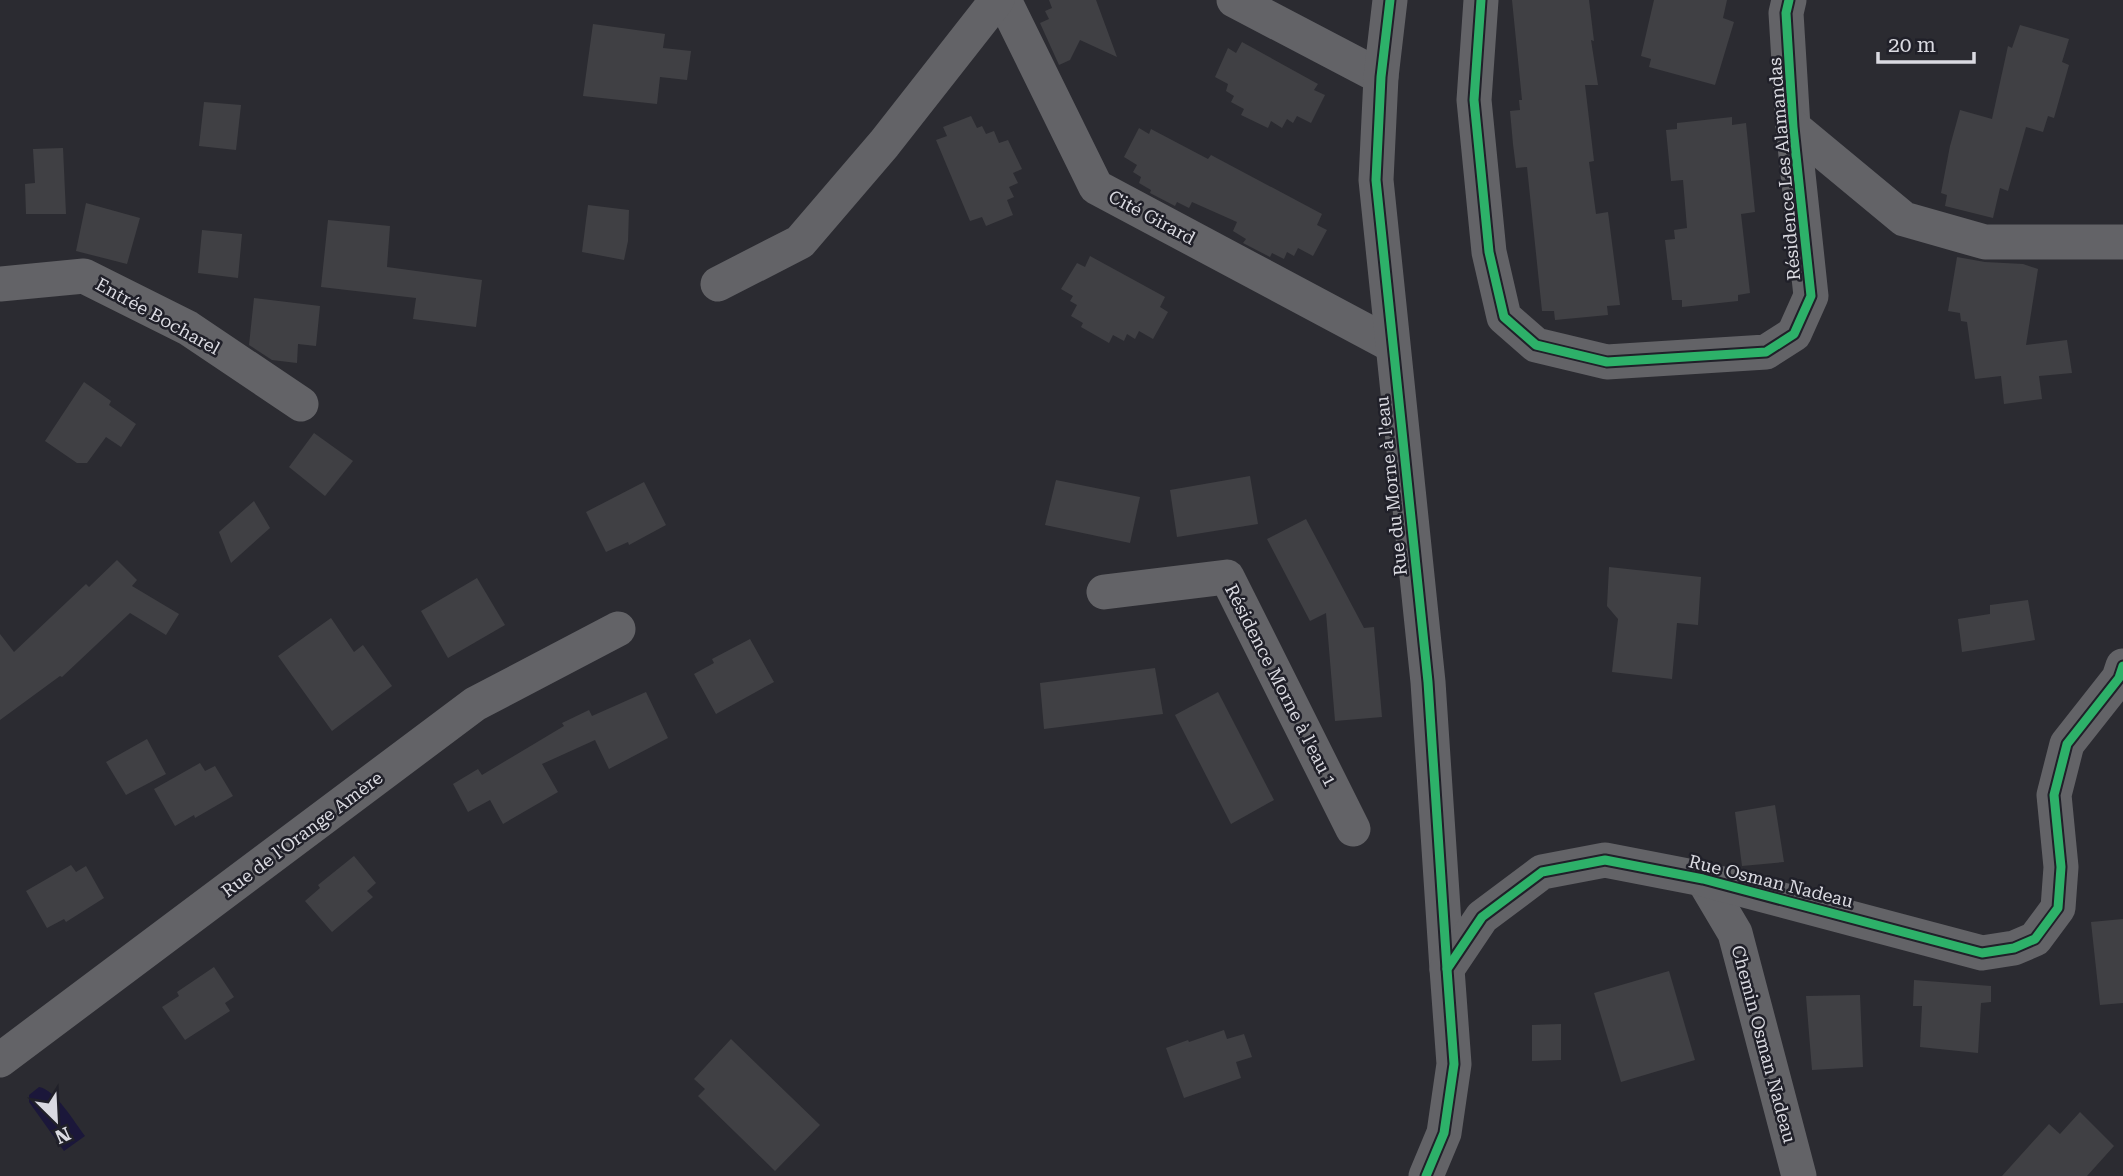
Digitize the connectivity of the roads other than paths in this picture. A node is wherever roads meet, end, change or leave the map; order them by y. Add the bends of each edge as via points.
1 (997, 0) edge
2 (1004, 0) edge
3 (1234, 0) edge
4 (1390, 0) edge
5 (1481, 0) edge
6 (1789, 0) edge
7 (1381, 77) junction
8 (1793, 127) junction
9 (2123, 242) edge
10 (0, 284) edge
11 (718, 284) dead end
12 (1392, 345) junction
13 (301, 404) dead end
14 (1104, 592) dead end
15 (618, 629) dead end
16 (2122, 676) edge
17 (1353, 829) dead end
18 (1703, 879) junction
19 (1447, 969) junction
20 (0, 1060) edge
21 (1426, 1176) edge
22 (1799, 1176) edge

1 - 11 street via 800,242
2 - 12 street, Cité Girard via 1096,187
3 - 7 street
4 - 7 street, Rue du Morne à l'eau
5 - 8 street, Résidence Les Alamandas via 1474,100 1489,252 1504,317 1536,345 1607,362 1766,352 1794,334 1811,296
6 - 8 street, Résidence Les Alamandas
7 - 12 street, Rue du Morne à l'eau via 1376,180
8 - 9 street via 1904,219 1985,242
10 - 13 street, Entrée Bocharel via 84,276 188,328
12 - 19 street, Rue du Morne à l'eau via 1428,682
14 - 17 street, Résidence Morne à l'eau 1 via 1227,577
15 - 20 street, Rue de l'Orange Amère via 475,704
16 - 18 street, Rue Osman Nadeau via 2067,744 2054,794 2061,867 2059,908 2035,939 1982,953
18 - 19 street, Rue Osman Nadeau via 1605,860 1542,872 1482,917
18 - 22 street, Chemin Osman Nadeau via 1735,933
19 - 21 street via 1454,1064 1444,1133

